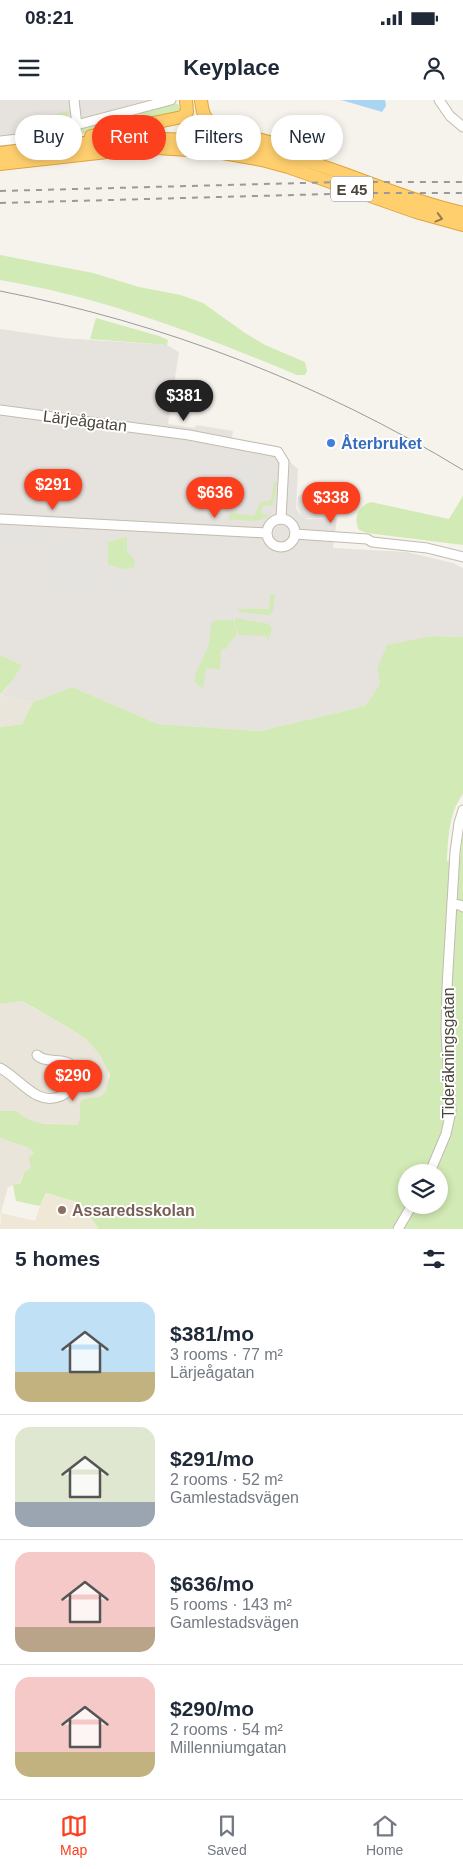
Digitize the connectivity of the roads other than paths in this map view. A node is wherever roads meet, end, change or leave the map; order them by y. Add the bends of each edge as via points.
1 (74, 100) edge
2 (171, 100) edge
3 (186, 100) edge
4 (202, 100) edge
5 (439, 100) edge
6 (140, 104) edge
7 (76, 115) edge
8 (82, 123) edge
9 (463, 127) edge
10 (15, 139) edge
11 (82, 139) edge
12 (0, 141) edge
13 (82, 144) edge
14 (15, 151) edge
15 (0, 153) edge
16 (0, 164) edge
17 (382, 189) junction
18 (463, 213) edge
19 (463, 225) edge
20 (0, 410) edge
21 (0, 519) edge
22 (281, 519) junction
23 (266, 533) junction
24 (295, 534) junction
25 (367, 539) junction
26 (463, 551) edge
27 (463, 557) edge
28 (463, 810) edge
29 (452, 904) junction
30 (463, 907) edge
31 (37, 1055) dead end
32 (0, 1068) edge
33 (433, 1164) edge
34 (407, 1214) edge
35 (398, 1229) edge

1 - 7 street
2 - 6 street
3 - 11 highway via 186,113 182,117
4 - 17 highway via 203,112 209,121 337,163
5 - 9 street
6 - 8 street
10 - 12 street
13 - 17 highway, E 45 via 146,138 215,142 315,163
14 - 15 highway, E 45
16 -> 19 highway, E 45 via 134,149 217,152 288,167
17 - 18 highway, E 45
20 - 22 street, Lärjeågatan via 189,435 278,452 284,462
21 - 23 street
22 - 23 street via 270,524
22 - 24 street via 291,523
23 - 24 street via 270,543 280,548 290,544
24 - 25 street
25 - 26 street via 374,536
25 - 27 street
28 - 29 street, Tideräkningsgatan via 457,833
29 - 30 street
29 - 33 street, Tideräkningsgatan via 446,1032 451,1110 446,1134
31 - 32 street via 47,1061 66,1062 72,1066 75,1081 66,1093 51,1098 39,1096
34 - 35 street

